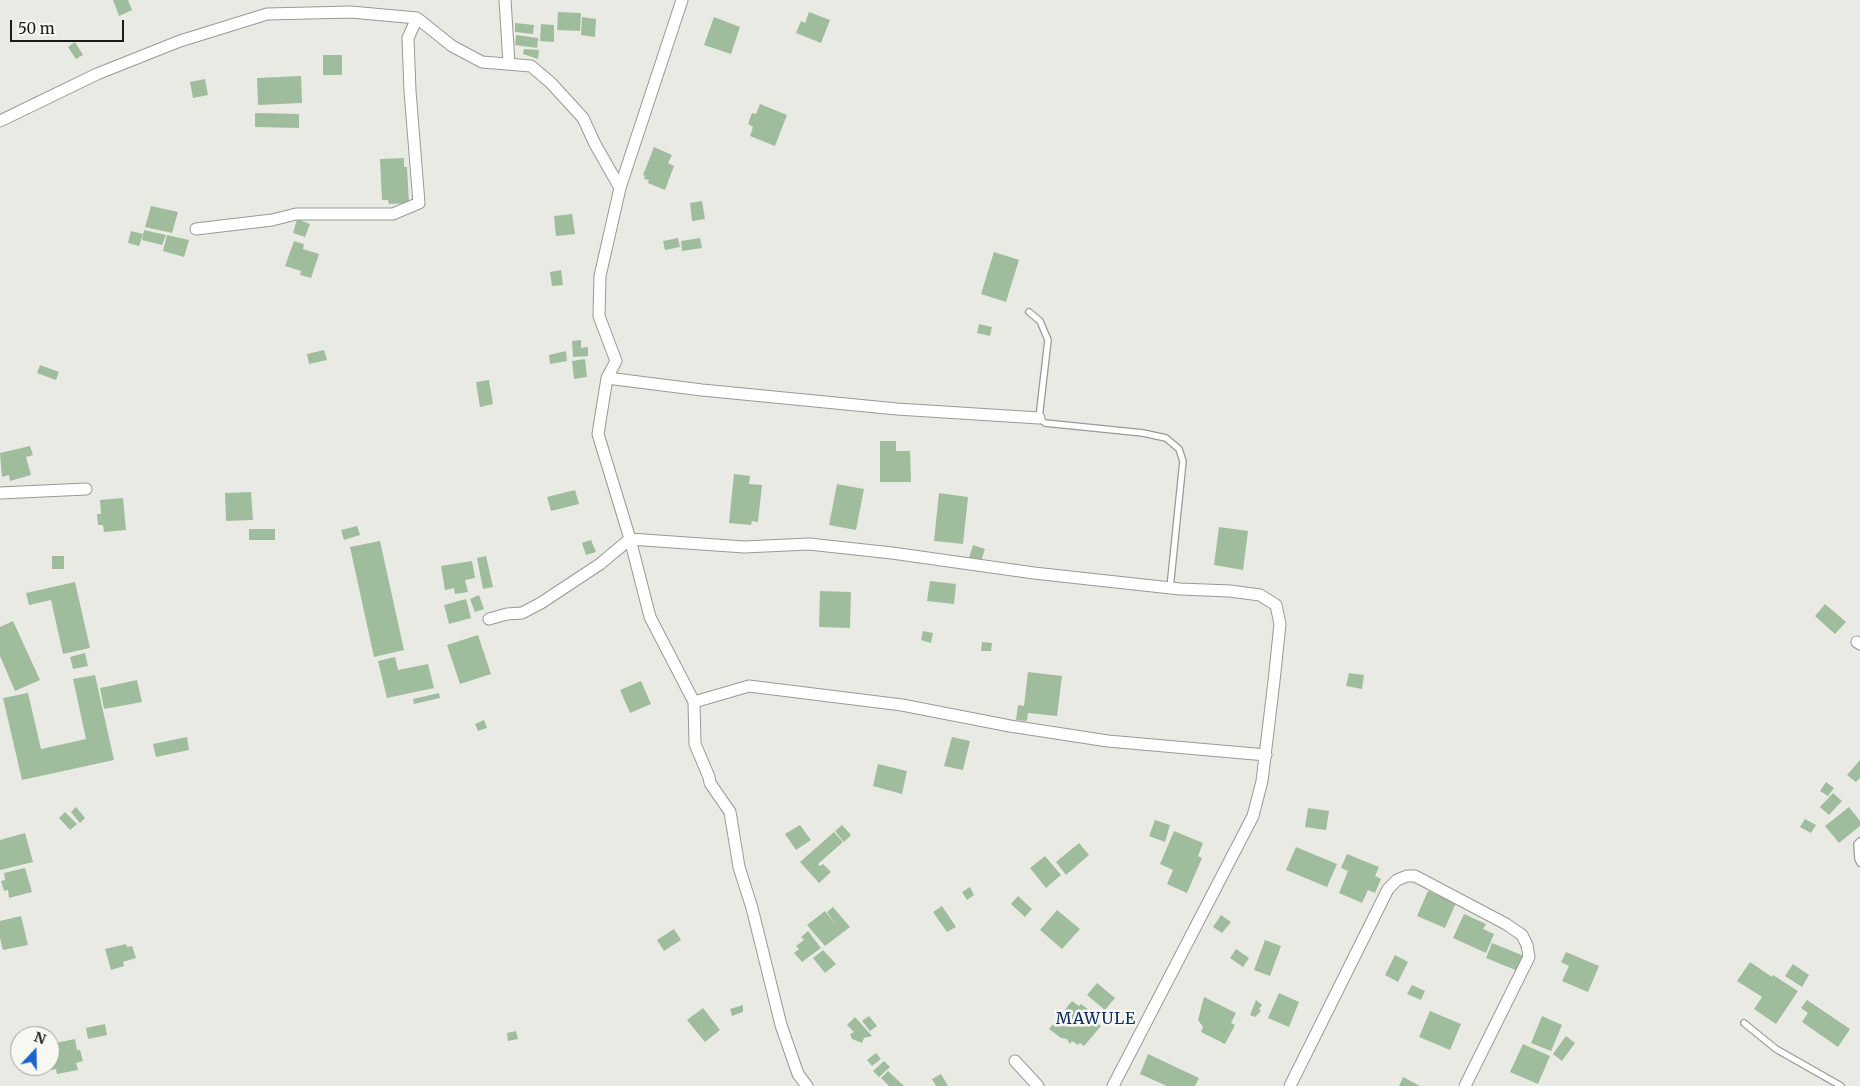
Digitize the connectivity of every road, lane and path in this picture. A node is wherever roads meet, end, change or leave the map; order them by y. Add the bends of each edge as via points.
1 (505, 0) edge
2 (682, 0) edge
3 (417, 18) junction
4 (509, 63) junction
5 (0, 121) edge
6 (620, 188) junction
7 (196, 229) dead end
8 (1029, 312) dead end
9 (607, 378) junction
10 (1039, 418) junction
11 (86, 490) dead end
12 (0, 493) edge
13 (630, 539) junction
14 (1170, 588) junction
15 (489, 619) dead end
16 (694, 702) junction
17 (1266, 755) junction
18 (1860, 841) edge
19 (1860, 863) edge
20 (1744, 1023) dead end
21 (1015, 1061) dead end
22 (807, 1086) edge
23 (1038, 1086) edge
24 (1113, 1086) edge
25 (1290, 1086) edge
26 (1465, 1086) edge
27 (1841, 1086) edge

1 - 4 street
2 - 6 street
3 - 4 street via 452,46 482,62
3 - 5 street via 351,12 267,14 180,41 97,74
3 - 7 street via 408,38 419,203 393,214 296,214
4 - 6 street via 531,66 583,118
6 - 9 street via 600,276 599,316 616,362
8 - 10 lane via 1040,321 1048,340
9 - 10 street via 868,406
9 - 13 street via 598,434
10 - 14 lane via 1045,423 1143,433 1166,438 1179,448 1183,461
11 - 12 street
13 - 14 street via 744,546 810,544
13 - 15 street via 600,564 541,603 522,613
13 - 16 street via 650,618
14 - 17 street via 1260,595 1276,605 1280,624
16 - 17 street via 749,686 902,705 1108,741
16 - 22 street via 695,744 710,783 730,812 740,867 781,1025 798,1074
17 - 24 street via 1253,816
18 - 19 lane via 1857,844
20 - 27 lane via 1776,1049
21 - 23 street
25 - 26 street via 1388,889 1406,876 1415,876 1506,924 1522,935 1527,944 1529,957

